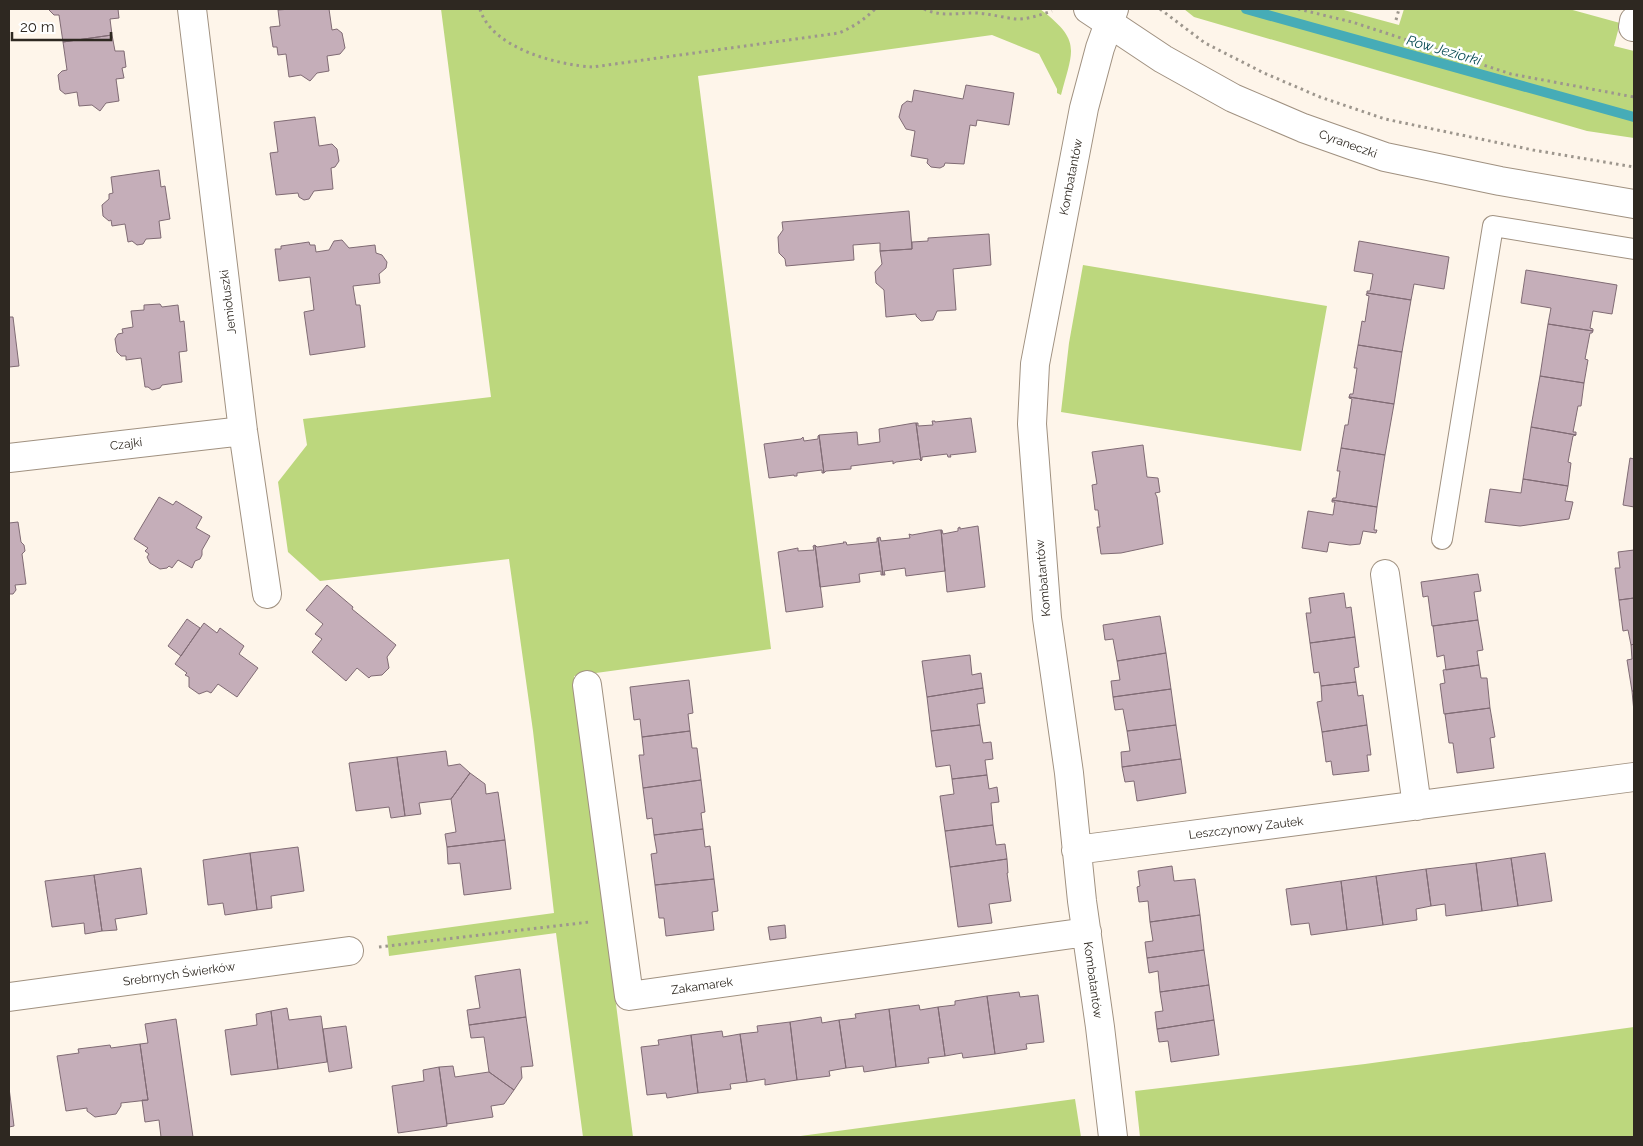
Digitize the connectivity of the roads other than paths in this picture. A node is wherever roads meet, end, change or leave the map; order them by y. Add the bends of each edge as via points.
1 (192, 9) edge
2 (1104, 13) edge
3 (1634, 204) edge
4 (1634, 249) edge
5 (243, 431) junction
6 (9, 458) edge
7 (1442, 539) dead end
8 (1385, 574) dead end
9 (267, 594) dead end
10 (587, 685) dead end
11 (1634, 777) edge
12 (1417, 806) junction
13 (1076, 850) junction
14 (1087, 932) junction
15 (348, 951) road end
16 (9, 997) edge
17 (1113, 1137) edge

1 - 5 street, Jemiołuszki
2 - 3 street, Cyraneczki via 1163,58 1233,98 1386,158
2 - 13 street, Kombatantów via 1034,364 1032,424 1046,618 1069,773
4 - 7 lane via 1493,226
5 - 6 street, Czajki
5 - 9 street, Jemiołuszki
8 - 12 street
10 - 14 street, Zakamarek via 629,996
11 - 12 street, Leszczynowy Zaułek
12 - 13 street, Leszczynowy Zaułek
13 - 14 street, Kombatantów
14 - 17 street, Kombatantów
15 - 16 street, Srebrnych Świerków

